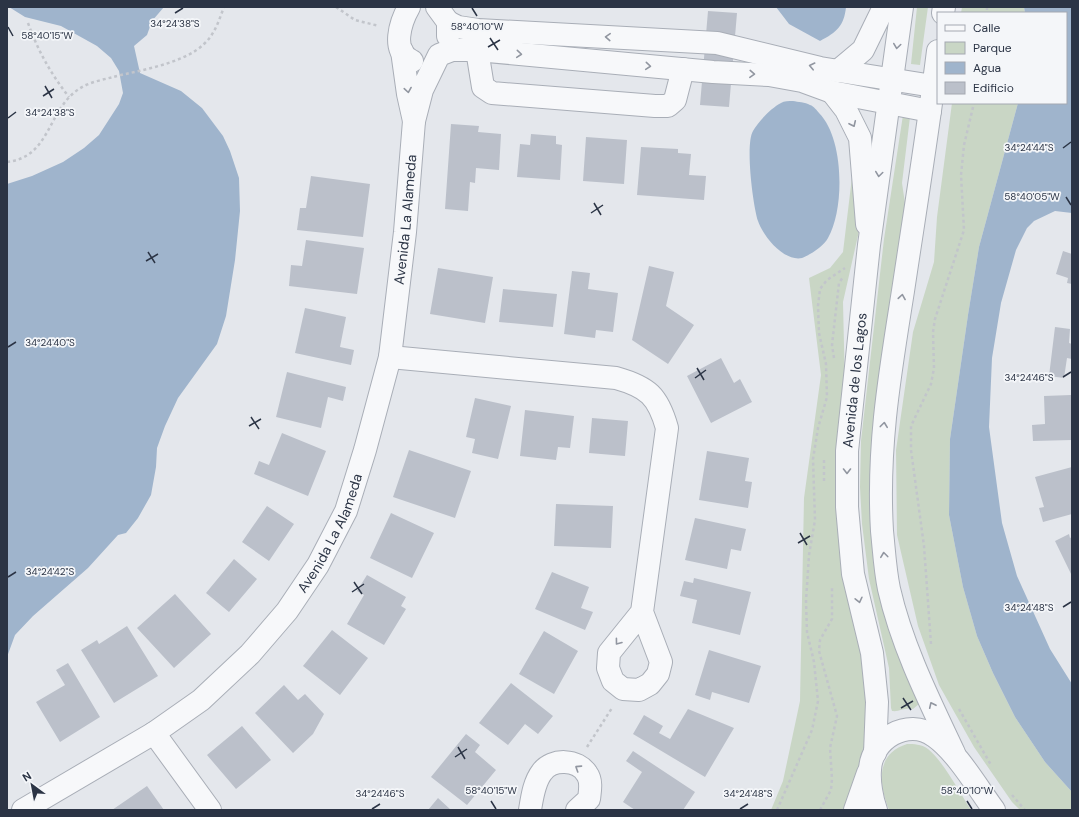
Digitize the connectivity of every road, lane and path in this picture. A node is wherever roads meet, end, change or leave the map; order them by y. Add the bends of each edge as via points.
1 (224, 7) edge
2 (336, 7) edge
3 (409, 7) edge
4 (884, 7) edge
5 (902, 7) edge
6 (442, 12) edge
7 (28, 23) dead end
8 (401, 42) junction
9 (477, 50) junction
10 (439, 55) junction
11 (937, 58) edge
12 (683, 69) junction
13 (838, 71) junction
14 (892, 80) junction
15 (933, 86) junction
16 (832, 92) junction
17 (69, 97) junction
18 (889, 103) junction
19 (974, 104) edge
20 (930, 111) junction
21 (414, 121) junction
22 (7, 162) edge
23 (869, 245) junction
24 (846, 268) dead end
25 (390, 357) junction
26 (642, 612) junction
27 (931, 647) dead end
28 (623, 689) junction
29 (956, 703) dead end
30 (154, 734) junction
31 (954, 753) junction
32 (872, 762) junction
33 (576, 765) junction
34 (993, 768) dead end
35 (1010, 793) dead end
36 (23, 810) edge
37 (210, 810) edge
38 (530, 810) edge
39 (577, 810) edge
40 (777, 810) edge
41 (854, 810) edge
42 (876, 810) edge
43 (994, 810) edge
44 (1025, 810) edge

1 - 17 path via 218,26 204,44 188,55 92,83
2 - 8 path via 355,20
3 - 8 street via 402,19
4 - 13 street via 864,50
5 -> 14 street, Avenida de los Lagos
6 - 10 street, Avenida La Alameda via 448,36
13 -> 6 street via 717,44 478,30 458,27
7 - 17 path via 53,77
8 - 10 street via 409,60 427,62
8 -> 21 street, Avenida La Alameda
9 - 10 street via 452,50
9 -> 12 street
9 - 12 street via 483,87 492,93 668,106 675,100
10 - 21 street, Avenida La Alameda via 422,90
11 - 15 street
12 -> 16 street via 769,75 802,81
13 - 14 street
14 - 15 street
14 - 18 street, Avenida de los Lagos
15 - 20 street
16 - 18 street
16 -> 23 street via 849,115 860,138
17 - 22 path via 36,149 27,156
18 - 20 street
18 -> 23 street, Avenida de los Lagos
19 - 27 path via 964,145 961,175 964,230 935,319 934,368 931,384 911,426 911,450 924,546
31 -> 20 street via 915,668 893,603 884,551 881,505 881,446 890,370
21 - 25 street, Avenida La Alameda via 405,232
23 -> 32 street, Avenida de los Lagos via 847,452 847,507 853,574 872,653 877,702
24 - 40 path via 827,280 820,289 818,306 819,333 826,364 827,397 813,459 815,520 809,555 806,601 807,632 814,662 818,701 812,730
25 - 26 street via 616,378 636,383 653,395 662,410 667,428
25 - 30 street, Avenida La Alameda via 346,511 318,565 287,610 250,654 201,700
26 -> 28 street via 609,653 608,668 613,681
26 - 28 street via 661,662 658,674 650,684 639,690
28 - 33 path
29 - 34 path
30 - 36 street, Avenida La Alameda
30 - 37 street
31 - 32 street via 924,731 899,730 884,738
31 - 43 street
32 - 41 street
32 - 42 street
33 - 38 street via 565,762 550,765 541,772
39 -> 33 street via 589,799 590,786 587,774
35 - 44 path

